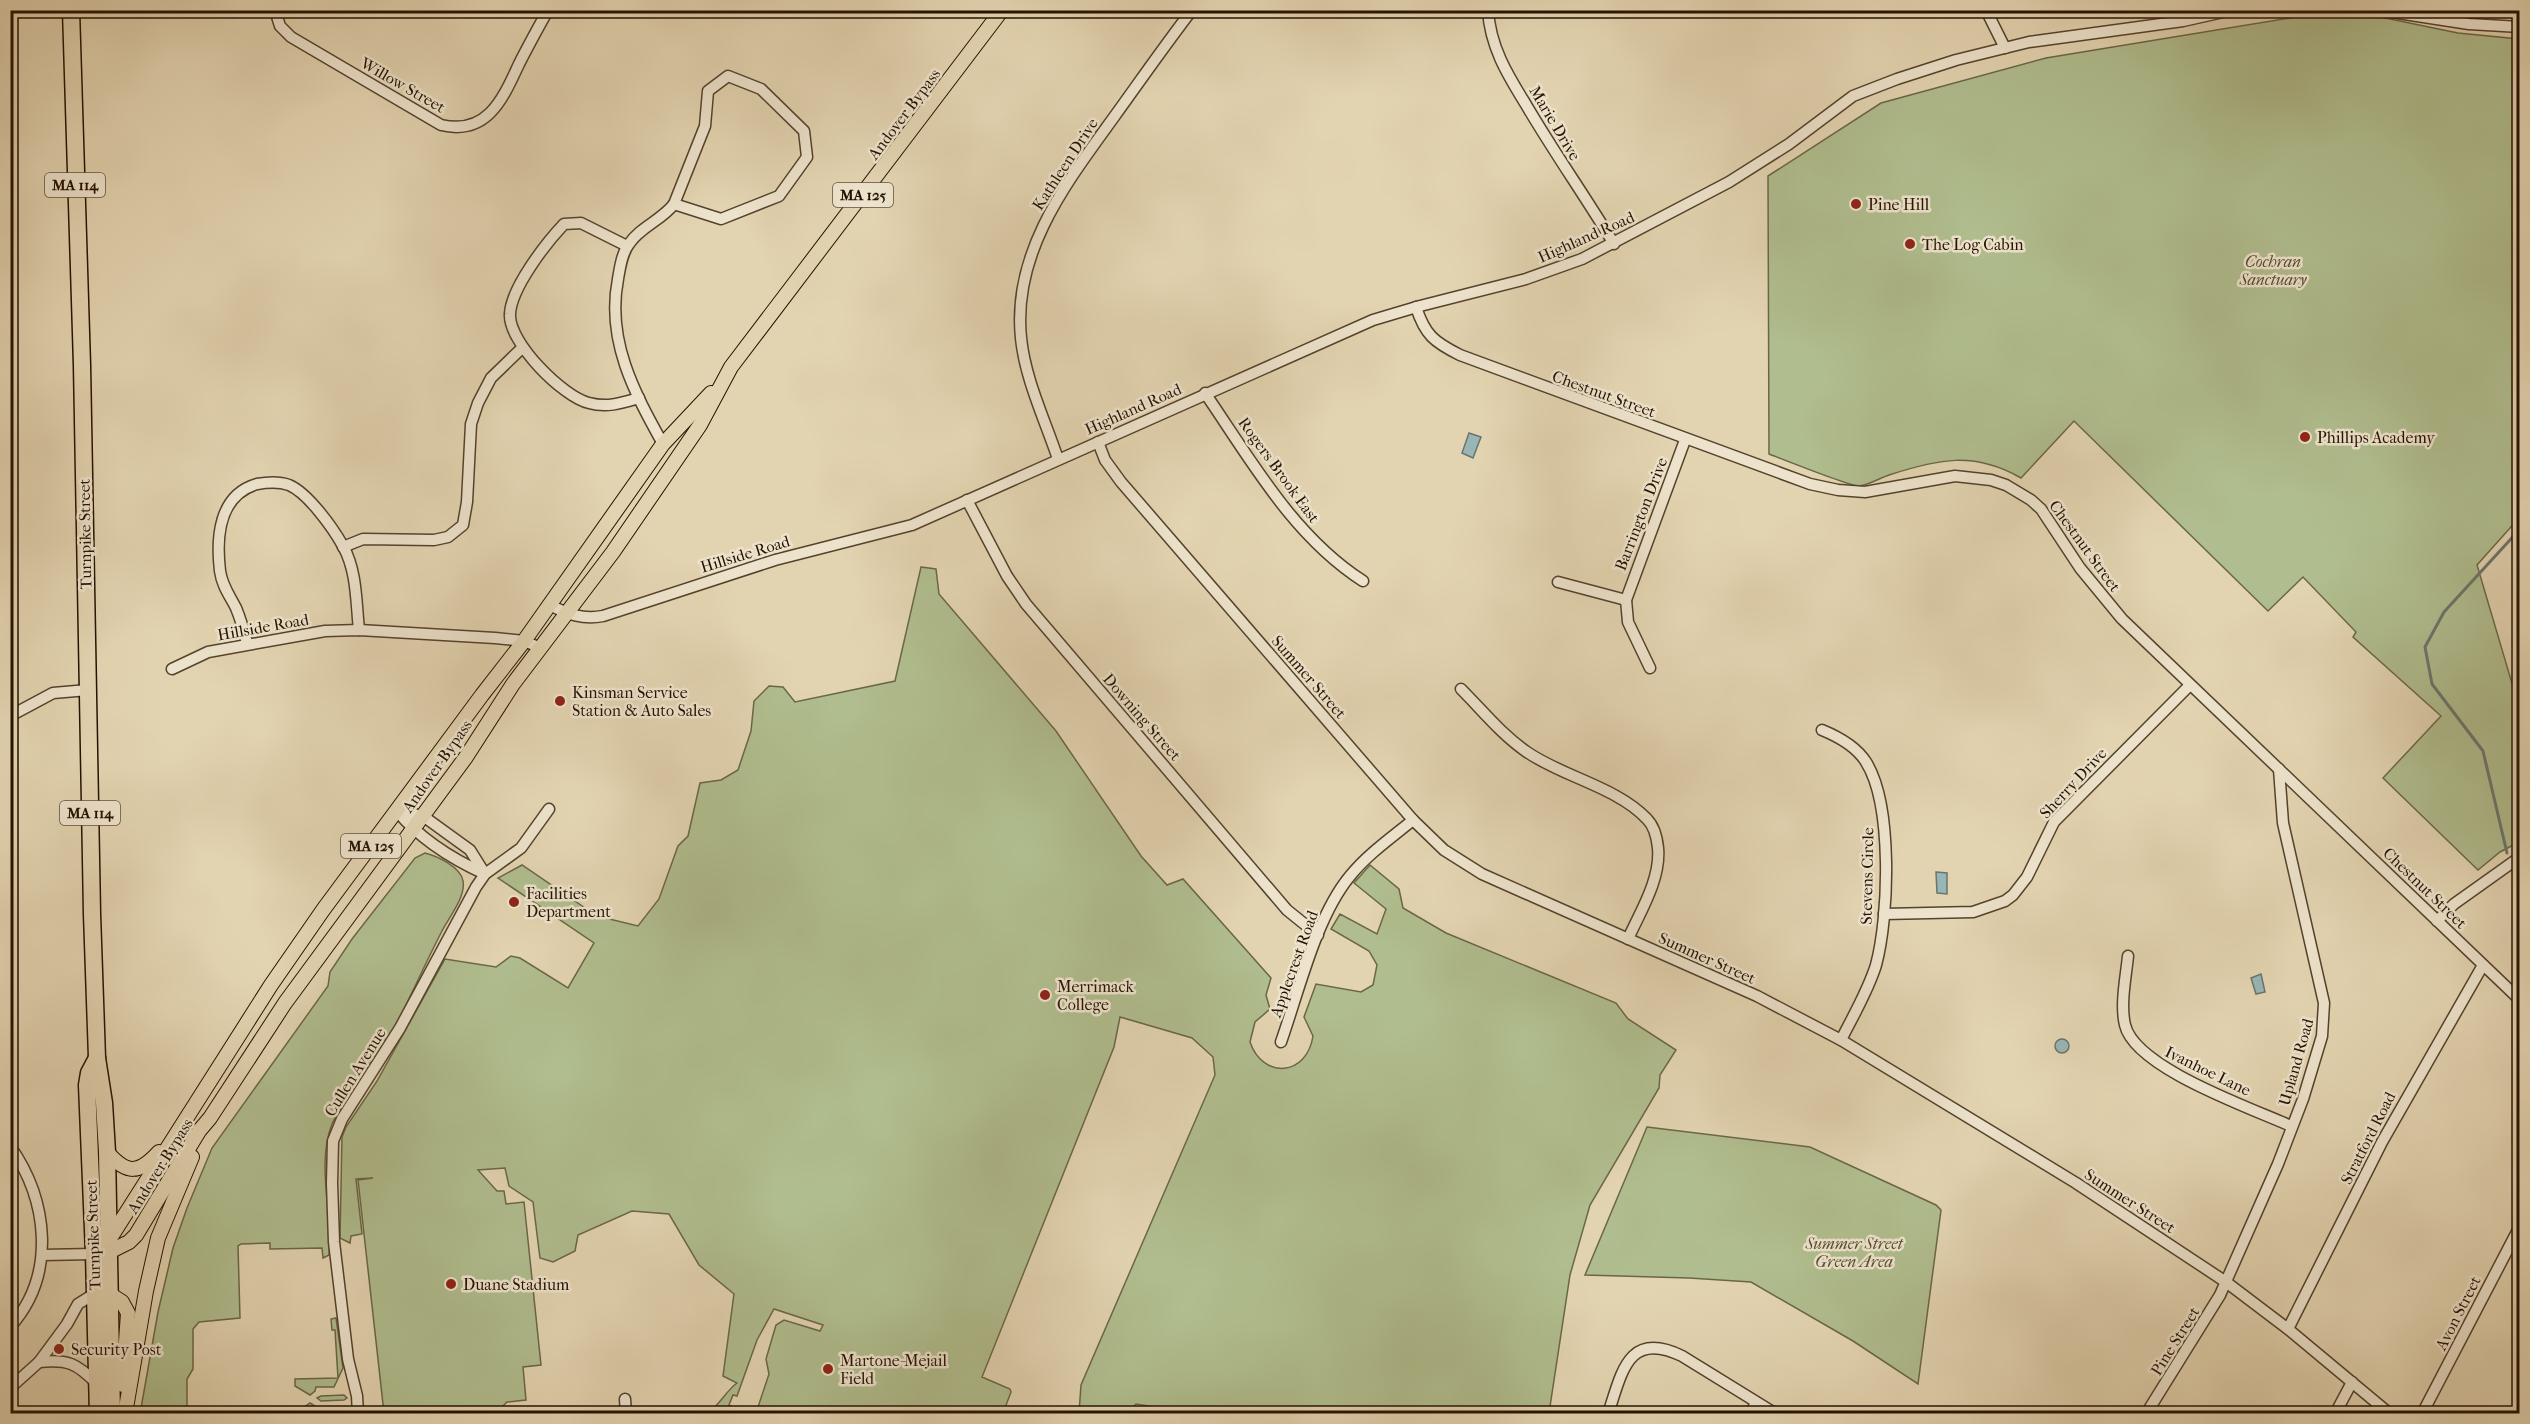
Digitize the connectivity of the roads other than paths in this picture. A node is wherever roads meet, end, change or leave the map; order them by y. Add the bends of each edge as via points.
1 (71, 10) edge
2 (275, 10) edge
3 (548, 10) edge
4 (1002, 10) edge
5 (1192, 10) edge
6 (1488, 10) edge
7 (1986, 10) edge
8 (2232, 10) edge
9 (2378, 10) edge
10 (2419, 14) edge
11 (2520, 27) edge
12 (2006, 48) junction
13 (674, 204) junction
14 (1614, 244) junction
15 (627, 246) junction
16 (1416, 307) junction
17 (522, 348) junction
18 (723, 380) junction
19 (1205, 393) junction
20 (639, 398) junction
21 (1685, 440) junction
22 (1098, 442) junction
23 (663, 444) junction
24 (1058, 459) junction
25 (967, 500) junction
26 (949, 509) joint
27 (344, 547) junction
28 (1363, 582) dead end
29 (1558, 582) dead end
30 (1626, 600) junction
31 (550, 605) junction
32 (567, 614) junction
33 (359, 630) junction
34 (524, 641) junction
35 (247, 643) junction
36 (541, 648) junction
37 (1650, 668) dead end
38 (172, 669) dead end
39 (2190, 685) junction
40 (1461, 689) dead end
41 (88, 690) junction
42 (10, 716) edge
43 (1822, 730) dead end
44 (2278, 769) junction
45 (549, 809) dead end
46 (398, 811) junction
47 (423, 816) junction
48 (1413, 820) junction
49 (412, 830) junction
50 (2520, 857) edge
51 (485, 874) junction
52 (1884, 914) junction
53 (2437, 921) junction
54 (1318, 935) junction
55 (1628, 939) junction
56 (2128, 956) dead end
57 (2483, 964) junction
58 (2520, 1000) edge
59 (1841, 1040) junction
60 (1281, 1042) dead end
61 (97, 1058) junction
62 (210, 1118) junction
63 (2291, 1126) junction
64 (179, 1131) junction
65 (10, 1146) edge
66 (107, 1152) junction
67 (2520, 1226) edge
68 (104, 1249) junction
69 (42, 1255) junction
70 (2226, 1282) junction
71 (103, 1295) junction
72 (10, 1327) edge
73 (2288, 1329) junction
74 (39, 1362) junction
75 (2352, 1382) junction
76 (96, 1384) junction
77 (10, 1388) edge
78 (625, 1398) dead end
79 (1756, 1403) junction
80 (98, 1413) edge
81 (112, 1413) edge
82 (124, 1413) edge
83 (358, 1413) edge
84 (626, 1413) edge
85 (1608, 1413) edge
86 (1750, 1413) edge
87 (1776, 1413) edge
88 (2146, 1413) edge
89 (2336, 1413) edge
90 (2390, 1413) edge
91 (2422, 1413) edge

1 - 41 highway, Turnpike Street / MA 114
2 - 3 street, Willow Street via 280,26 291,37 441,125 461,128 481,120 500,102
4 - 18 main road, Andover Bypass / MA 125
5 - 24 street, Kathleen Drive via 1056,199 1031,254 1021,300 1021,337
6 - 14 street, Marie Drive via 1494,44 1508,74
7 - 12 street
8 - 12 street, Highland Road
9 - 10 street
10 - 11 street
12 - 14 street, Highland Road via 1941,64 1853,96 1729,182
13 - 13 street via 705,126 708,91 728,76 761,89 804,131 807,157 779,196 721,219
13 - 15 street
14 - 16 street, Highland Road via 1546,273
15 - 17 street via 581,223 564,224 513,300 509,315
15 - 20 street via 617,283 616,336
16 - 19 street, Highland Road via 1372,320
16 - 21 street, Chestnut Street via 1426,333 1450,350
17 - 20 street via 578,399 607,405
17 - 27 street via 491,378 471,424 463,525 448,537 434,540 363,539
18 - 23 main road, Andover Bypass / MA 125
18 - 32 main road, Andover Bypass / MA 125 via 700,425
19 - 22 street, Highland Road
19 - 28 street, Rogers Brook East via 1280,503 1338,565
20 - 23 street
21 - 30 street, Barrington Drive
21 - 39 street, Chestnut Street via 1838,490 1865,492 1954,476 2006,485 2042,509 2101,595
22 - 24 street, Highland Road
22 - 48 street, Summer Street via 1121,482
23 - 31 main road, Andover Bypass / MA 125
24 - 25 street, Highland Road
25 - 26 street, Highland Road
25 - 54 street, Downing Street via 1026,604 1287,910
26 - 32 street, Hillside Road via 912,525 775,560 603,616 590,619
27 - 33 street via 353,576
27 - 35 street via 312,504 289,485 261,483 237,493 223,514 220,574
29 - 30 street
30 - 37 street via 1628,622
31 - 32 street, Hillside Road
31 - 34 main road, Andover Bypass / MA 125
32 - 36 main road, Andover Bypass / MA 125
33 - 34 street, Hillside Road
33 - 35 street, Hillside Road
34 - 36 street, Hillside Road
34 - 46 main road, Andover Bypass / MA 125
35 - 38 street, Hillside Road via 208,652
36 - 47 main road, Andover Bypass / MA 125
39 - 44 street, Chestnut Street
39 - 52 street, Sherry Drive via 2054,822 2027,877 2005,902 1973,912
40 - 55 street via 1524,750 1618,798 1652,826 1658,850 1657,868
41 - 42 street via 53,693
41 - 61 highway, Turnpike Street / MA 114
43 - 52 street, Stevens Circle via 1849,744 1865,761 1878,790 1884,835
44 - 53 street, Chestnut Street
44 - 63 street, Upland Road via 2284,831 2325,1013 2312,1070
45 - 51 street via 521,848
46 - 47 street
46 - 49 street
46 - 64 main road, Andover Bypass / MA 125 via 309,930
47 - 49 main road, Andover Bypass / MA 125
47 - 51 street via 470,850
48 - 54 street, Applecrest Road via 1349,877
48 - 55 street, Summer Street via 1467,866
49 - 51 street
49 - 62 main road, Andover Bypass / MA 125 via 261,1036
50 - 53 street via 2454,904
51 - 83 street, Cullen Avenue via 396,1036 342,1119 333,1141 334,1242
52 - 59 street, Stevens Circle via 1872,976
53 - 57 street, Chestnut Street
54 - 60 street, Applecrest Road
55 - 59 street, Summer Street via 1757,996
56 - 63 street, Ivanhoe Lane via 2125,1025 2140,1049 2174,1074
57 - 58 street, Chestnut Street
57 - 73 street, Stratford Road via 2382,1142
59 - 70 street, Summer Street via 2076,1182
61 - 66 highway, Turnpike Street / MA 114
61 - 68 highway, Turnpike Street / MA 114 via 87,1085
62 - 68 main road, Andover Bypass / MA 125 via 136,1235 129,1242
62 - 82 main road, MA 125 via 158,1238
63 - 70 street, Upland Road
64 - 66 main road via 140,1168 121,1166
64 - 68 main road, Andover Bypass / MA 125
65 - 69 street via 34,1188
66 - 68 highway, Turnpike Street / MA 114
67 - 91 street, Avon Street
68 - 69 street
68 - 71 highway, Turnpike Street
69 - 72 street via 29,1300
70 - 73 street, Summer Street
70 - 88 street, Pine Street
71 - 74 street via 78,1304
71 - 76 highway, Turnpike Street
71 - 81 highway, Turnpike Street
71 - 82 main road via 122,1302 128,1313
73 - 75 street, Summer Street
74 - 76 street via 69,1362
74 - 77 street
75 - 89 street
75 - 90 street, Summer Street
76 - 80 highway, Turnpike Street
78 - 84 street
79 - 85 street via 1682,1356 1654,1346 1632,1357
79 - 86 street
79 - 87 street

